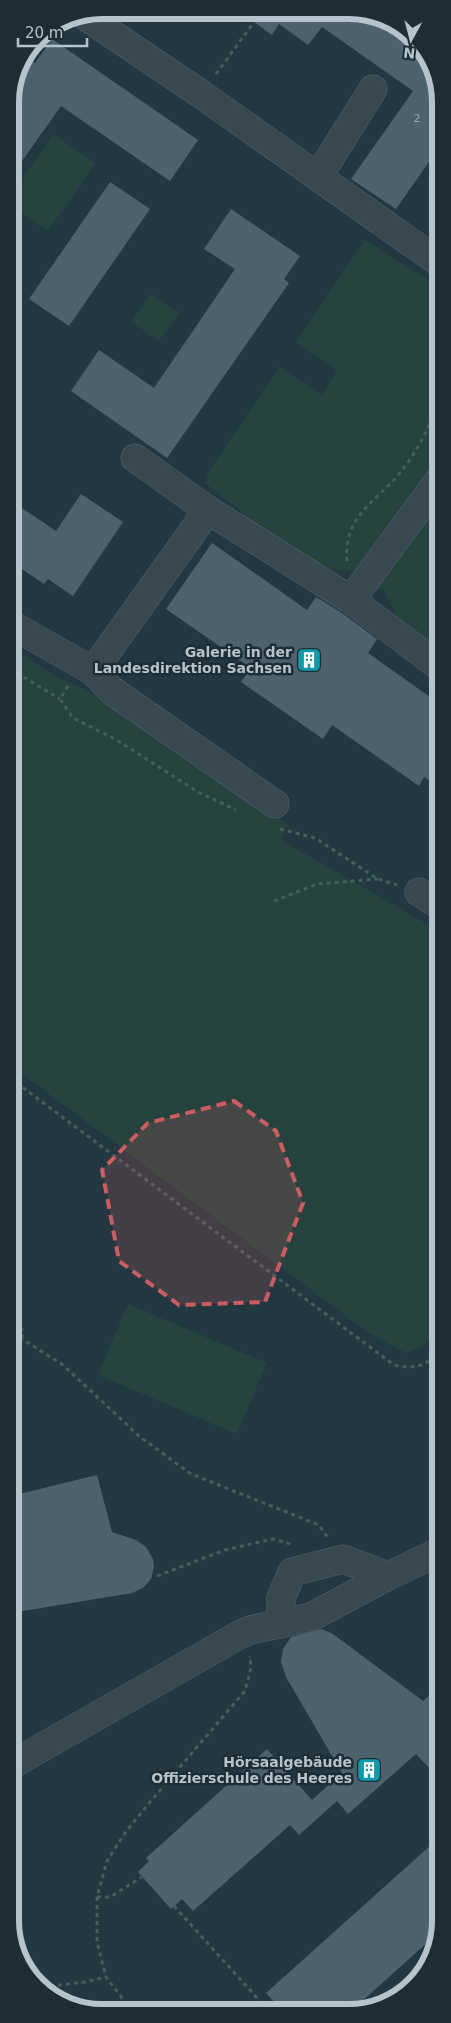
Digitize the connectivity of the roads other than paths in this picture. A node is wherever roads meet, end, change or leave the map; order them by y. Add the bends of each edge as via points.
1 (90, 20) edge
2 (373, 89) dead end
3 (318, 177) junction
4 (432, 257) edge
5 (135, 458) dead end
6 (432, 490) edge
7 (208, 510) junction
8 (351, 600) junction
9 (19, 630) edge
10 (432, 662) edge
11 (82, 676) junction
12 (276, 804) dead end
13 (432, 1556) edge
14 (388, 1576) junction
15 (281, 1624) junction
16 (19, 1760) edge

1 - 3 lane
2 - 3 lane
3 - 4 lane
5 - 7 lane
6 - 8 lane
7 - 8 lane
7 - 11 lane
8 - 10 lane
9 - 11 lane
11 - 12 lane via 111,690
13 - 14 lane
14 - 15 lane via 311,1617
14 - 15 lane via 343,1559 292,1572 281,1598
15 - 16 lane via 250,1630

